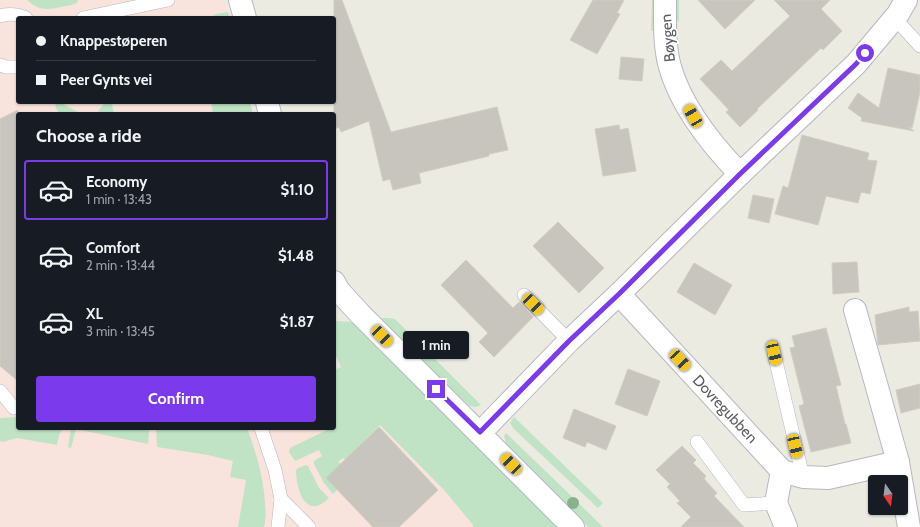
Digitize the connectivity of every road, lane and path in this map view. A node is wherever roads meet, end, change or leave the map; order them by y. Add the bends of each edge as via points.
1 (168, 0) edge
2 (240, 0) edge
3 (664, 0) edge
4 (906, 0) edge
5 (0, 16) edge
6 (21, 16) edge
7 (92, 16) edge
8 (244, 16) edge
9 (893, 20) junction
10 (920, 46) edge
11 (0, 65) edge
12 (16, 68) edge
13 (740, 174) junction
14 (336, 290) edge
15 (619, 294) junction
16 (524, 295) dead end
17 (855, 310) dead end
18 (569, 341) junction
19 (774, 353) dead end
20 (0, 391) edge
21 (0, 408) edge
22 (16, 408) edge
23 (262, 430) edge
24 (480, 432) junction
25 (697, 442) dead end
26 (898, 462) junction
27 (782, 471) junction
28 (803, 477) junction
29 (281, 499) junction
30 (776, 503) junction
31 (278, 527) edge
32 (308, 527) edge
33 (573, 527) edge
34 (786, 527) edge
35 (909, 527) edge

1 - 7 lane
2 - 8 street
3 - 13 street, Bøygen via 666,44 678,90 722,156
4 - 9 street
5 - 6 lane
9 - 10 lane
9 - 13 street via 856,64
11 - 12 lane
13 - 15 street
14 - 24 street
15 - 18 street
15 - 27 street, Dovregubben
16 - 18 lane
17 - 26 street
18 - 24 street
19 - 28 lane
20 - 22 lane
21 - 22 lane
23 - 29 lane via 275,470
24 - 33 street
25 - 30 lane via 744,505
26 - 28 street via 828,478
26 - 35 street
27 - 28 street
27 - 30 street
29 - 31 lane
29 - 32 lane
30 - 34 street

